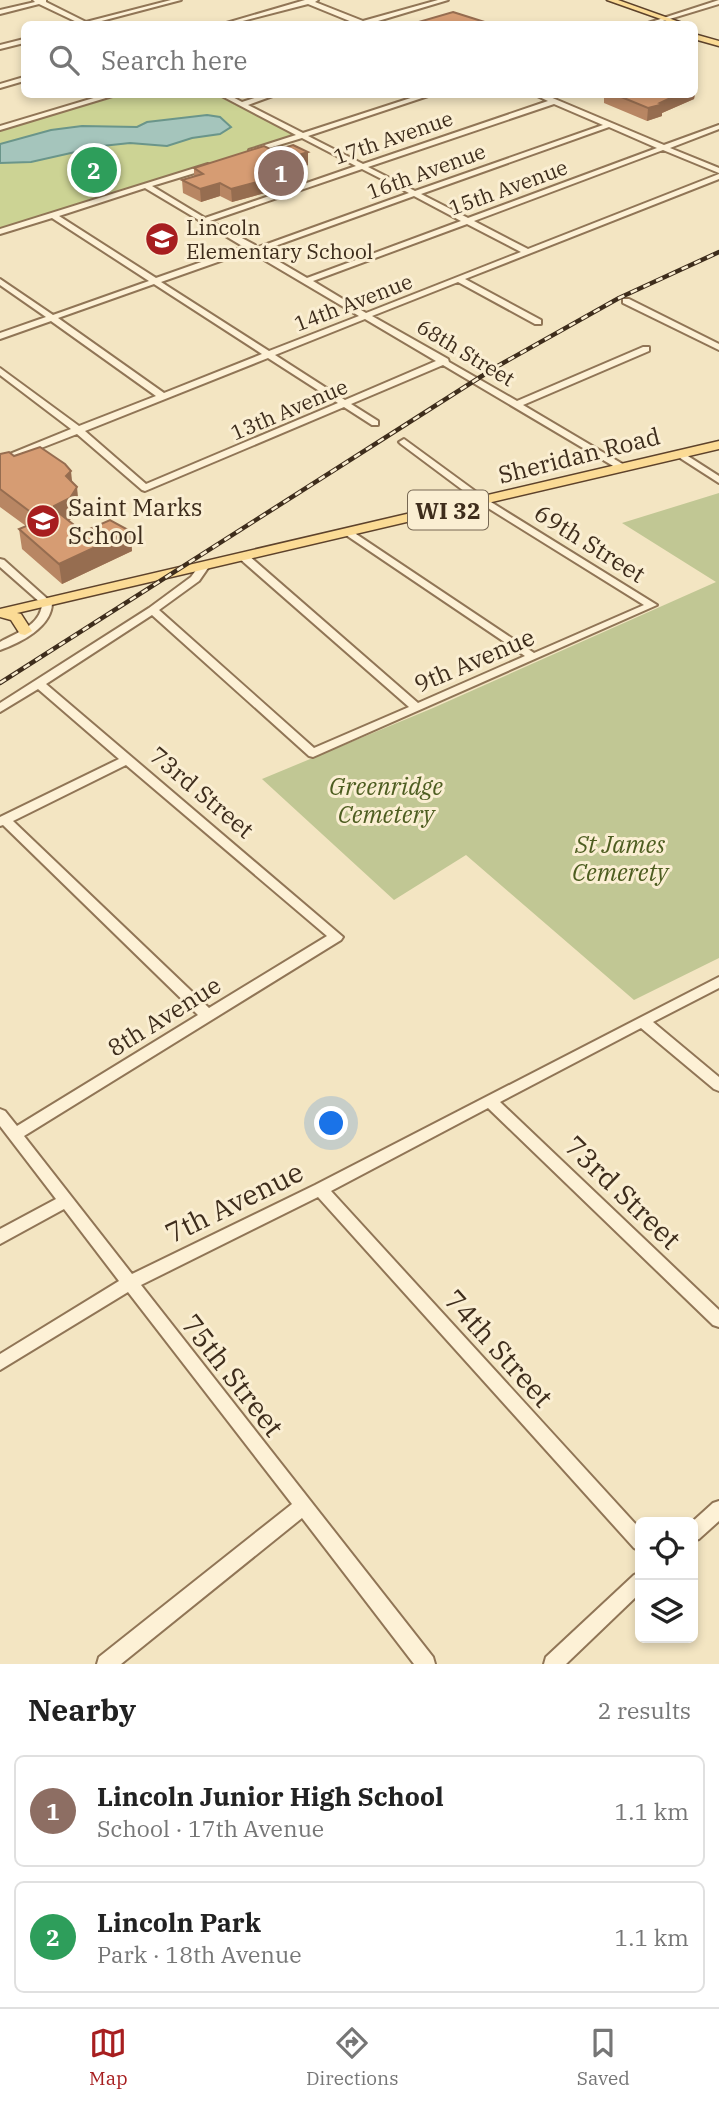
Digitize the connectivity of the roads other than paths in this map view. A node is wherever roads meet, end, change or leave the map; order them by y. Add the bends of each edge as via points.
1 (178, 0) edge
2 (445, 0) edge
3 (41, 1) edge
4 (309, 1) edge
5 (609, 2) edge
6 (719, 2) edge
7 (0, 12) edge
8 (79, 21) edge
9 (97, 21) edge
10 (237, 21) edge
11 (356, 21) edge
12 (373, 21) edge
13 (656, 21) edge
14 (661, 21) edge
15 (698, 30) edge
16 (698, 37) edge
17 (719, 38) edge
18 (21, 42) edge
19 (719, 44) edge
20 (0, 47) edge
21 (21, 80) edge
22 (0, 86) edge
23 (102, 98) edge
24 (228, 98) edge
25 (263, 98) edge
26 (419, 98) edge
27 (544, 98) edge
28 (553, 102) junction
29 (241, 105) junction
30 (608, 125) junction
31 (719, 127) edge
32 (0, 128) edge
33 (302, 136) junction
34 (664, 148) junction
35 (243, 155) edge
36 (219, 162) edge
37 (362, 167) junction
38 (719, 171) edge
39 (719, 176) edge
40 (144, 186) junction
41 (416, 194) junction
42 (52, 215) junction
43 (205, 220) junction
44 (468, 221) junction
45 (0, 232) edge
46 (254, 249) junction
47 (528, 252) junction
48 (309, 280) junction
49 (460, 280) junction
50 (0, 281) edge
51 (154, 281) junction
52 (626, 301) dead end
53 (366, 315) junction
54 (54, 317) junction
55 (538, 322) dead end
56 (0, 336) edge
57 (719, 347) edge
58 (646, 349) dead end
59 (269, 354) junction
60 (445, 361) junction
61 (0, 371) edge
62 (163, 397) junction
63 (346, 404) junction
64 (518, 404) junction
65 (375, 423) dead end
66 (78, 431) junction
67 (404, 442) dead end
68 (719, 444) edge
69 (680, 454) junction
70 (0, 461) edge
71 (623, 468) junction
72 (719, 480) edge
73 (145, 488) joint
74 (483, 501) junction
75 (350, 533) junction
76 (244, 557) junction
77 (0, 562) edge
78 (202, 568) junction
79 (47, 603) junction
80 (652, 605) joint
81 (153, 610) junction
82 (1, 613) edge
83 (24, 631) junction
84 (0, 647) edge
85 (533, 657) junction
86 (38, 683) junction
87 (0, 708) edge
88 (417, 708) junction
89 (128, 759) junction
90 (2, 821) edge
91 (336, 937) joint
92 (719, 982) edge
93 (208, 1016) junction
94 (643, 1022) junction
95 (719, 1085) edge
96 (491, 1101) junction
97 (0, 1115) edge
98 (15, 1134) junction
99 (320, 1189) junction
100 (67, 1200) junction
101 (0, 1237) edge
102 (129, 1283) junction
103 (719, 1320) edge
104 (0, 1363) edge
105 (302, 1507) junction
106 (719, 1509) edge
107 (698, 1528) edge
108 (635, 1536) edge
109 (635, 1586) edge
110 (106, 1664) edge
111 (426, 1664) edge
112 (553, 1664) edge

1 - 9 street
2 - 12 street
3 - 7 street
3 - 8 street
4 - 10 street
4 - 11 street
5 - 13 main road
6 - 14 street
15 - 17 main road
16 - 19 main road
18 - 20 street
21 - 22 street
23 - 32 street
24 - 29 street
25 - 29 street
26 - 33 street
27 - 28 street
28 - 30 street
28 - 37 street, 17th Avenue
29 - 33 street
30 - 34 street
30 - 41 street, 16th Avenue
31 - 34 street, 15th Avenue
33 - 35 street
33 - 37 street
34 - 38 street
34 - 44 street, 15th Avenue
36 - 40 street
37 - 41 street
37 - 43 street, 17th Avenue
39 - 47 street, 14th Avenue
40 - 42 street
40 - 43 street, 68th Street
41 - 44 street
41 - 46 street, 16th Avenue
42 - 45 street
42 - 51 street
43 - 46 street, 68th Street
44 - 47 street
44 - 48 street, 15th Avenue
46 - 48 street, 68th Street
46 - 51 street, 16th Avenue
47 - 49 street, 14th Avenue
48 - 53 street, 68th Street
49 - 53 street, 14th Avenue
49 - 55 street
50 - 54 street
51 - 54 street, 16th Avenue
51 - 59 street
52 - 57 street
53 - 59 street, 14th Avenue
53 - 60 street, 68th Street
54 - 56 street, 16th Avenue
54 - 62 street
58 - 64 street
59 - 62 street, 14th Avenue
59 - 63 street
60 - 63 street, 13th Avenue
60 - 64 street, 68th Street
61 - 66 street
62 - 66 street, 14th Avenue
63 - 65 street
63 - 73 street, 13th Avenue
64 - 71 street, 68th Street
66 - 70 street, 14th Avenue
66 - 73 street
67 - 74 street, 69th Street
68 - 69 main road, Sheridan Road / WI 32
69 - 71 main road, Sheridan Road / WI 32
69 - 72 street
71 - 74 main road, Sheridan Road / WI 32
74 - 75 main road, Sheridan Road / WI 32
74 - 80 street, 69th Street
75 - 76 main road, Sheridan Road / WI 32
75 - 85 street
76 - 78 main road, Sheridan Road / WI 32
76 - 88 street
77 - 79 street
78 - 79 main road, Sheridan Road / WI 32
78 - 81 street via 195,579
79 - 82 main road, Sheridan Road / WI 32
79 - 83 street via 43,619
80 - 85 street, 9th Avenue
81 - 86 street
81 - 88 street, 9th Avenue via 313,753
82 - 83 main road via 16,617
83 - 84 street
85 - 88 street, 9th Avenue
86 - 87 street
86 - 89 street, 73rd Street
89 - 90 street
89 - 91 street, 73rd Street
90 - 93 street
91 - 93 street, 8th Avenue
92 - 94 street, 7th Avenue
93 - 98 street, 8th Avenue
94 - 95 street
94 - 96 street, 7th Avenue
96 - 99 street, 7th Avenue
96 - 103 street, 73rd Street
97 - 98 street, 75th Street
98 - 100 street, 75th Street
99 - 102 street, 7th Avenue
99 - 108 street, 74th Street
100 - 101 street
100 - 102 street, 75th Street
102 - 104 street, 7th Avenue
102 - 105 street, 75th Street
105 - 110 street
105 - 111 street, 75th Street
106 - 107 street
109 - 112 street

